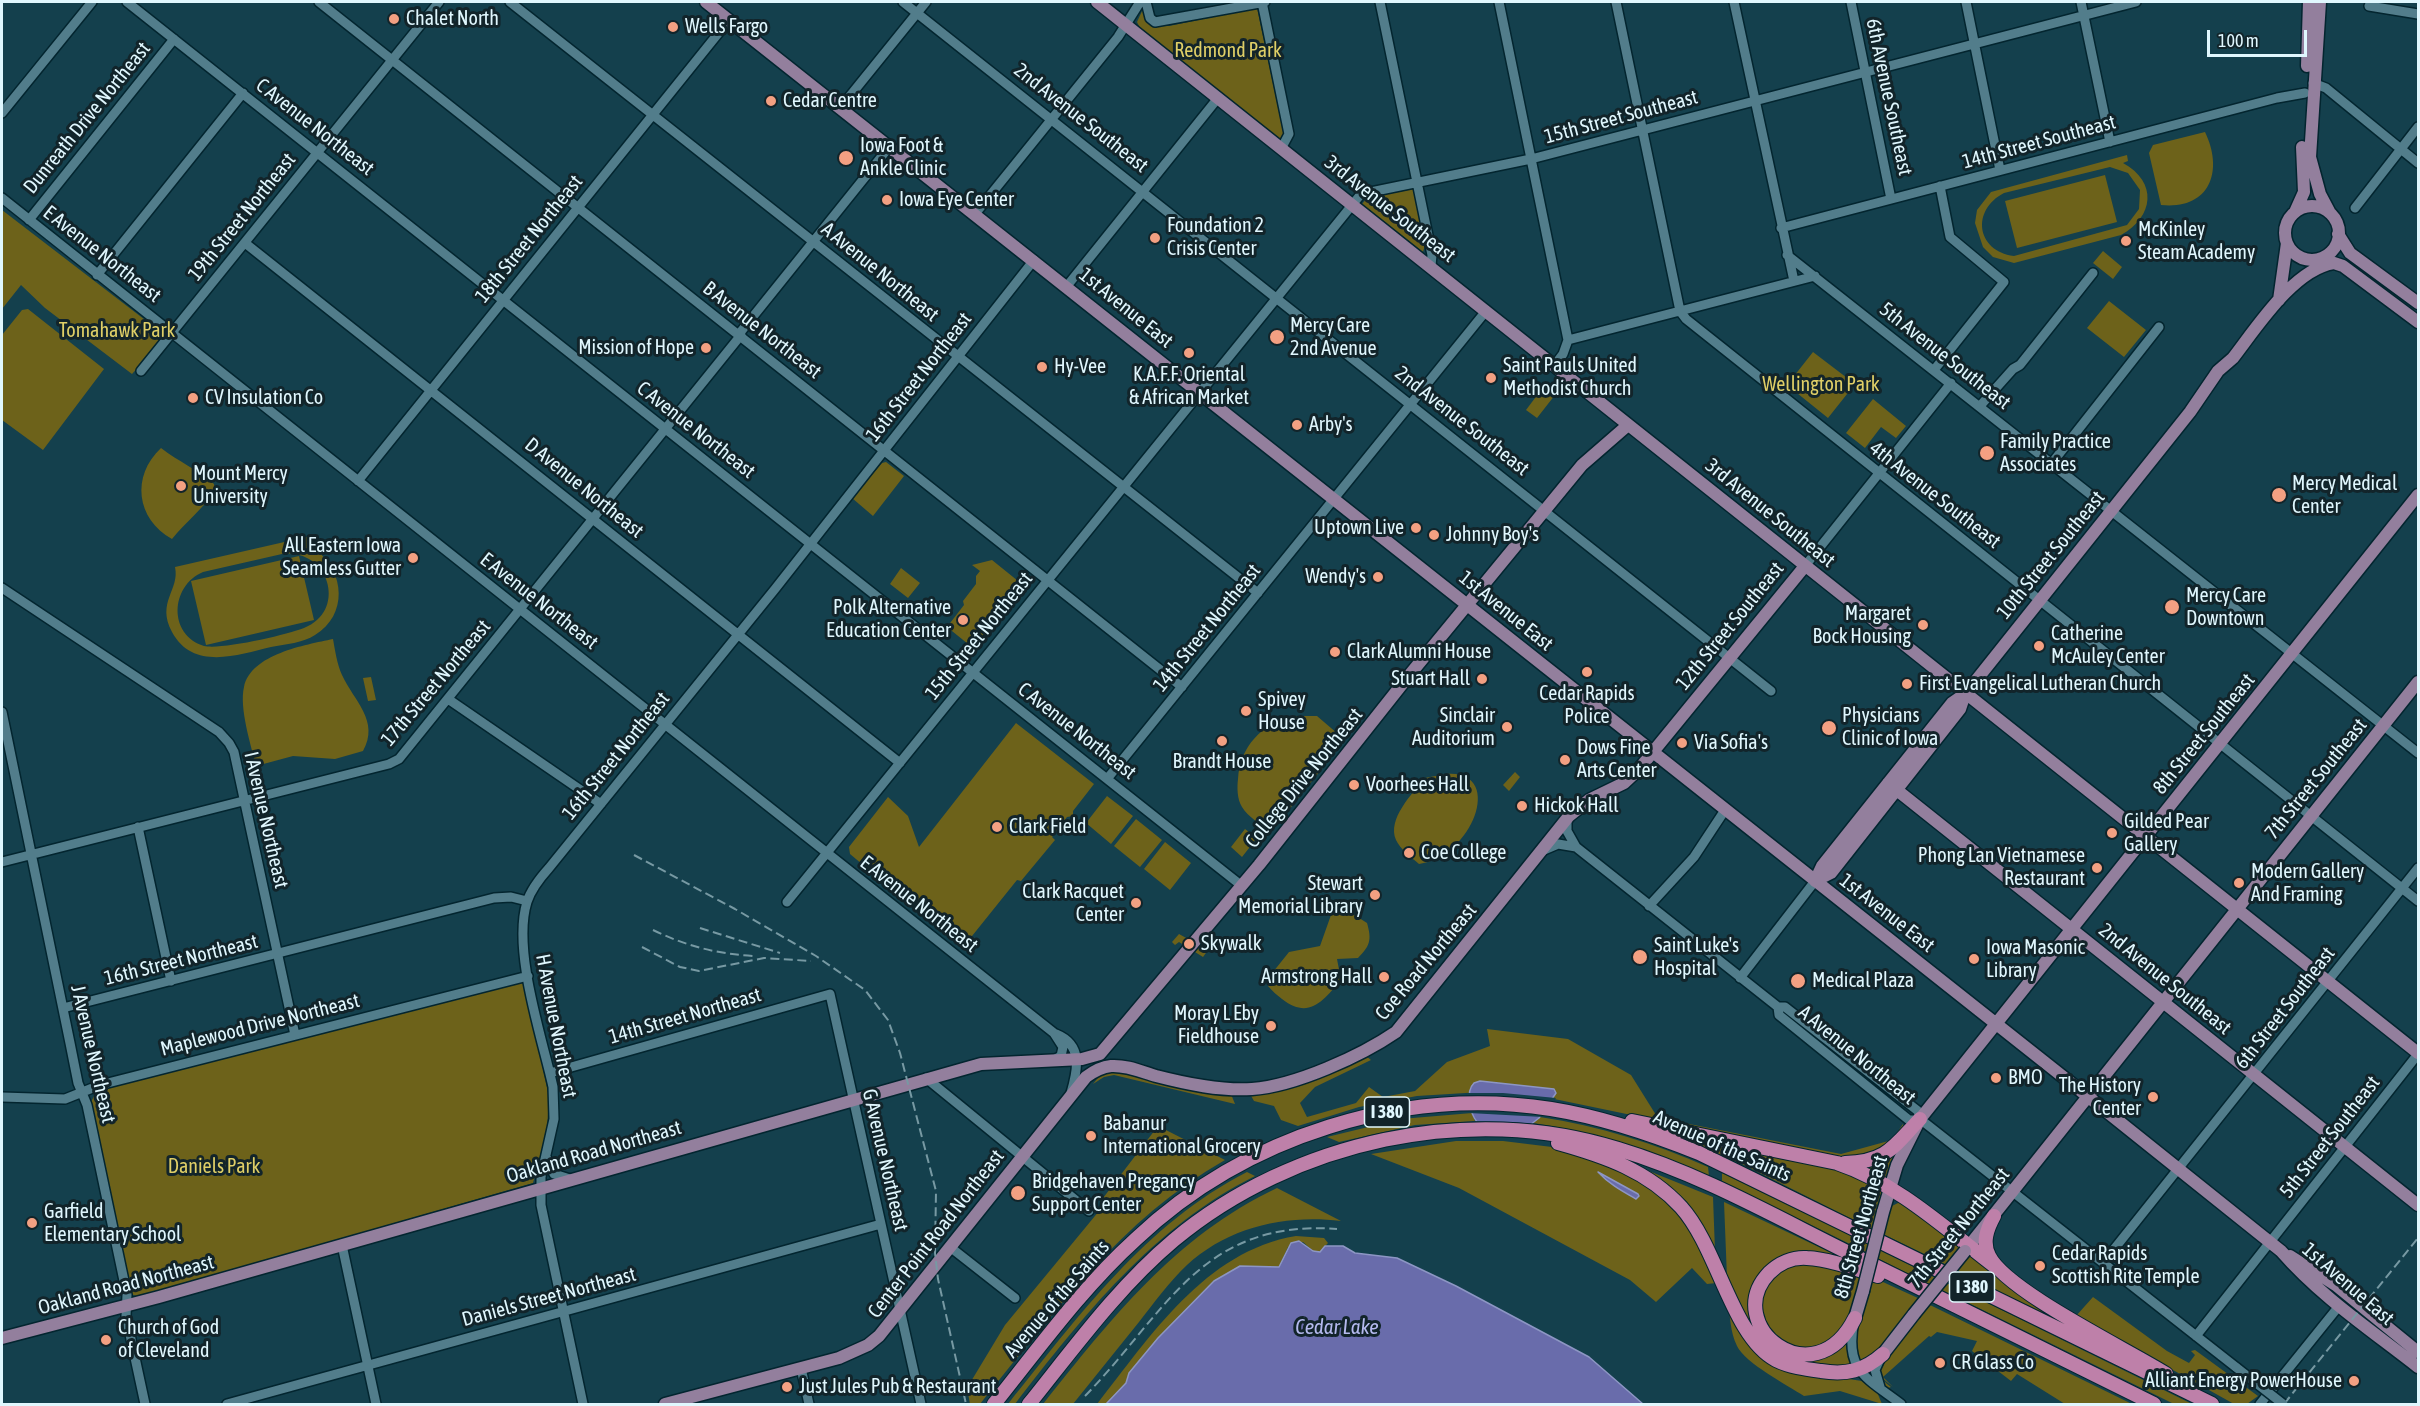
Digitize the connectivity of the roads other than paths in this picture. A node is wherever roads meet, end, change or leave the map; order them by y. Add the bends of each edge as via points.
1 (92, 2) edge
2 (127, 2) edge
3 (319, 2) edge
4 (439, 2) edge
5 (510, 2) edge
6 (707, 2) edge
7 (903, 2) edge
8 (926, 2) edge
9 (1097, 2) edge
10 (1146, 2) edge
11 (1263, 2) edge
12 (1380, 2) edge
13 (1499, 2) edge
14 (1616, 2) edge
15 (1734, 2) edge
16 (1851, 2) edge
17 (1966, 2) edge
18 (2081, 2) edge
19 (2136, 2) edge
20 (2309, 2) edge
21 (2320, 2) edge
22 (1138, 4) edge
23 (2368, 6) dead end
24 (917, 13) junction
25 (2084, 15) junction
26 (2417, 16) edge
27 (729, 20) junction
28 (1127, 26) junction
29 (174, 39) junction
30 (1974, 44) junction
31 (393, 60) junction
32 (1865, 72) junction
33 (2309, 88) junction
34 (243, 93) junction
35 (1218, 98) junction
36 (1755, 101) junction
37 (841, 107) junction
38 (2, 113) edge
39 (653, 114) junction
40 (1052, 119) junction
41 (2418, 128) edge
42 (1643, 130) junction
43 (2110, 142) junction
44 (890, 146) junction
45 (1281, 148) junction
46 (2401, 149) junction
47 (317, 152) junction
48 (1531, 159) junction
49 (2418, 163) edge
50 (2001, 170) junction
51 (1417, 182) junction
52 (1940, 186) junction
53 (1142, 191) junction
54 (2, 198) edge
55 (1891, 199) junction
56 (1352, 205) junction
57 (578, 207) junction
58 (2355, 208) dead end
59 (2295, 212) junction
60 (2330, 213) junction
61 (975, 214) junction
62 (29, 219) junction
63 (1782, 228) junction
64 (2338, 234) junction
65 (814, 242) junction
66 (245, 243) junction
67 (2287, 243) junction
68 (1787, 255) junction
69 (2311, 259) junction
70 (1034, 260) junction
71 (2334, 263) junction
72 (1431, 266) junction
73 (2093, 273) dead end
74 (97, 274) junction
75 (1815, 276) junction
76 (1794, 281) junction
77 (2368, 284) junction
78 (1067, 286) junction
79 (2403, 291) junction
80 (2282, 297) junction
81 (1276, 298) junction
82 (503, 300) junction
83 (2418, 303) edge
84 (1486, 311) junction
85 (1680, 311) junction
86 (2416, 318) edge
87 (2158, 327) dead end
88 (172, 333) junction
89 (740, 335) junction
90 (1568, 340) junction
91 (957, 357) junction
92 (1554, 366) junction
93 (1934, 370) junction
94 (141, 371) dead end
95 (1951, 384) junction
96 (431, 390) junction
97 (1199, 392) junction
98 (1410, 405) junction
99 (1980, 406) junction
100 (1628, 425) junction
101 (666, 429) junction
102 (884, 450) junction
103 (2052, 463) junction
104 (1879, 474) junction
105 (358, 481) junction
106 (1123, 487) junction
107 (2418, 495) edge
108 (1334, 499) junction
109 (2112, 510) junction
110 (1545, 511) junction
111 (593, 519) junction
112 (811, 544) junction
113 (1804, 566) junction
114 (1049, 579) junction
115 (2, 588) edge
116 (1257, 593) junction
117 (2039, 601) junction
118 (1469, 605) junction
119 (520, 609) junction
120 (738, 634) junction
121 (2293, 654) junction
122 (1730, 658) junction
123 (973, 672) junction
124 (2418, 682) edge
125 (1182, 687) junction
126 (1771, 691) dead end
127 (1965, 694) junction
128 (448, 699) junction
129 (2, 712) edge
130 (665, 725) junction
131 (2384, 726) junction
132 (2221, 745) junction
133 (1653, 753) junction
134 (2418, 753) edge
135 (900, 763) junction
136 (1107, 779) junction
137 (1892, 786) junction
138 (244, 800) junction
139 (601, 804) junction
140 (1725, 810) junction
141 (2312, 816) junction
142 (1567, 818) junction
143 (138, 827) junction
144 (2145, 836) junction
145 (1576, 847) junction
146 (1541, 852) junction
147 (30, 854) junction
148 (827, 854) junction
149 (2, 862) edge
150 (2418, 868) edge
151 (1815, 881) junction
152 (1242, 886) junction
153 (2402, 888) junction
154 (527, 901) junction
155 (2418, 901) edge
156 (788, 902) dead end
157 (1649, 906) junction
158 (2237, 909) junction
159 (2071, 929) junction
160 (277, 954) junction
161 (1166, 974) joint
162 (528, 976) junction
163 (1740, 978) junction
164 (171, 981) junction
165 (2328, 981) junction
166 (830, 994) joint
167 (2164, 1002) junction
168 (63, 1008) junction
169 (1996, 1023) junction
170 (1054, 1033) junction
171 (295, 1035) junction
172 (1114, 1040) junction
173 (2418, 1053) edge
174 (1076, 1059) junction
175 (1053, 1061) junction
176 (1124, 1067) junction
177 (550, 1072) junction
178 (2254, 1075) junction
179 (926, 1078) junction
180 (83, 1093) junction
181 (2, 1096) edge
182 (1072, 1096) junction
183 (2088, 1097) junction
184 (853, 1099) junction
185 (1568, 1112) junction
186 (1920, 1119) junction
187 (1531, 1132) junction
188 (2346, 1147) junction
189 (546, 1156) junction
190 (1023, 1156) junction
191 (1837, 1163) junction
192 (2179, 1170) junction
193 (570, 1179) junction
194 (540, 1188) junction
195 (1890, 1188) junction
196 (2013, 1192) junction
197 (2418, 1205) edge
198 (1089, 1211) dead end
199 (1994, 1216) junction
200 (881, 1224) junction
201 (2269, 1242) junction
202 (342, 1245) junction
203 (950, 1247) junction
204 (1967, 1248) junction
205 (2281, 1251) junction
206 (2103, 1263) junction
207 (1997, 1268) junction
208 (1016, 1298) dead end
209 (126, 1306) junction
210 (2339, 1306) junction
211 (563, 1312) junction
212 (901, 1312) junction
213 (1969, 1312) junction
214 (1855, 1317) junction
215 (2196, 1336) junction
216 (2, 1338) edge
217 (2418, 1352) edge
218 (1883, 1354) junction
219 (368, 1366) junction
220 (2418, 1367) edge
221 (801, 1368) junction
222 (1859, 1371) junction
223 (1880, 1387) junction
224 (996, 1402) edge
225 (2207, 1402) edge
226 (145, 1404) edge
227 (227, 1404) edge
228 (376, 1404) edge
229 (583, 1404) edge
230 (665, 1404) edge
231 (809, 1404) edge
232 (921, 1404) edge
233 (1029, 1404) edge
234 (1901, 1404) edge
235 (2154, 1404) edge
236 (2260, 1404) edge
237 (2283, 1404) edge

1 - 38 street
2 - 29 street, C Avenue Northeast
3 - 31 street, B Avenue Northeast
4 - 31 street, 19th Street Northeast
5 - 39 street, A Avenue Northeast
6 - 27 main road, 1st Avenue East
7 - 24 street, 2nd Avenue Southeast
8 - 24 street
9 - 28 main road, 3rd Avenue Southeast
10 - 11 street via 1155,22
11 - 45 street via 1289,134
12 - 51 street
13 - 48 street
14 - 42 street
15 - 36 street
16 - 32 street, 6th Avenue Southeast
17 - 30 street
18 - 25 street
19 - 25 street, 15th Street Southeast
20 - 33 main road
21 - 33 main road
22 - 28 street
23 - 26 street
24 - 37 street
24 - 40 street, 2nd Avenue Southeast
25 - 30 street, 15th Street Southeast
25 - 43 street
27 - 37 main road, 1st Avenue East
27 - 39 street, 18th Street Northeast
28 - 35 main road, 3rd Avenue Southeast
28 - 40 street
29 - 34 street, C Avenue Northeast
29 - 62 street, Dunreath Drive Northeast
30 - 32 street, 15th Street Southeast
30 - 50 street
31 - 47 street, 19th Street Northeast
31 - 57 street, B Avenue Northeast
32 - 36 street, 15th Street Southeast
32 - 55 street, 6th Avenue Southeast
33 - 43 street, 14th Street Southeast
33 - 46 street via 2326,88
33 - 59 main road via 2302,155 2304,192
33 - 60 main road via 2310,157
34 - 47 street, C Avenue Northeast
34 - 74 street
35 - 45 main road, 3rd Avenue Southeast
35 - 53 street
36 - 42 street, 15th Street Southeast
36 - 63 street
37 - 44 main road, 1st Avenue East
39 - 57 street, 18th Street Northeast
39 - 65 street, A Avenue Northeast
40 - 53 street, 2nd Avenue Southeast
40 - 61 street
41 - 46 street
42 - 48 street, 15th Street Southeast
42 - 85 street
43 - 50 street, 14th Street Southeast
44 - 61 main road, 1st Avenue East
44 - 65 street, 17th Street Northeast
45 - 56 main road, 3rd Avenue Southeast
46 - 49 street
46 - 58 street
47 - 66 street, 19th Street Northeast
47 - 82 street, C Avenue Northeast
48 - 51 street, 15th Street Southeast
48 - 90 street
50 - 52 street, 14th Street Southeast
51 - 56 street, 15th Street Southeast via 1365,193
51 - 72 street
52 - 55 street, 14th Street Southeast
52 - 93 street, 6th Avenue Southeast via 1950,237 2004,282
53 - 78 street
53 - 81 street, 2nd Avenue Southeast
54 - 62 street, E Avenue Northeast
55 - 63 street, 14th Street Southeast
56 - 72 main road, 3rd Avenue Southeast
56 - 81 street, 15th Street Southeast
57 - 82 street, 18th Street Northeast
57 - 89 street, B Avenue Northeast
59 - 60 main road via 2309,206
59 - 67 main road via 2286,226
60 - 64 main road
61 - 70 main road, 1st Avenue East
62 - 74 street, E Avenue Northeast
63 - 68 street
64 - 69 main road via 2328,254
64 - 79 main road via 2350,253
65 - 89 street, 17th Street Northeast
65 - 91 street, A Avenue Northeast
66 - 88 street, 19th Street Northeast
66 - 96 street, D Avenue Northeast
67 - 69 main road via 2297,255
67 - 80 main road
68 - 75 street, 5th Avenue Southeast
68 - 76 street
69 - 71 main road
69 - 80 main road, 10th Street Southeast
70 - 78 main road, 1st Avenue East
70 - 91 street, 16th Street Northeast
71 - 77 main road
71 - 80 main road, 10th Street Southeast via 2314,268
72 - 84 main road, 3rd Avenue Southeast
73 - 99 street via 2020,365
74 - 88 street, E Avenue Northeast
75 - 76 street
75 - 93 street, 5th Avenue Southeast
76 - 85 street
77 - 79 main road via 2375,281 2394,291
77 - 86 main road
78 - 97 main road, 1st Avenue East
79 - 83 main road
80 - 109 main road, 10th Street Southeast via 2214,376
81 - 97 street, 15th Street Southeast
81 - 98 street, 2nd Avenue Southeast
82 - 96 street, 18th Street Northeast
82 - 101 street, C Avenue Northeast
84 - 92 main road, 3rd Avenue Southeast
84 - 98 street
85 - 90 street
85 - 104 street, 4th Avenue Southeast
87 - 103 street
88 - 94 street, 19th Street Northeast
88 - 105 street, E Avenue Northeast
89 - 101 street, 17th Street Northeast
89 - 102 street, B Avenue Northeast
90 - 92 street
91 - 102 street, 16th Street Northeast
91 - 106 street, A Avenue Northeast
92 - 100 main road, 3rd Avenue Southeast
93 - 95 street, 5th Avenue Southeast
95 - 99 street, 5th Avenue Southeast
95 - 104 street, 12th Street Southeast
96 - 105 street, 18th Street Northeast
96 - 111 street, D Avenue Northeast
97 - 106 street, 15th Street Northeast
97 - 108 main road, 1st Avenue East
98 - 108 street
98 - 110 street, 2nd Avenue Southeast
99 - 103 street, 5th Avenue Southeast
100 - 110 main road, College Drive Northeast via 1593,454
100 - 113 main road, 3rd Avenue Southeast
101 - 111 street, 17th Street Northeast
101 - 112 street, C Avenue Northeast
102 - 112 street, 16th Street Northeast
102 - 114 street, B Avenue Northeast
103 - 109 street, 5th Avenue Southeast
104 - 113 street, 12th Street Southeast
104 - 117 street, 4th Avenue Southeast
105 - 119 street, E Avenue Northeast
106 - 114 street, 15th Street Northeast
106 - 116 street, A Avenue Northeast
107 - 121 main road, 8th Street Southeast
108 - 116 street, 14th Street Northeast
108 - 118 main road, 1st Avenue East
109 - 117 main road, 10th Street Southeast
109 - 121 street, 5th Avenue Southeast
110 - 118 main road, College Drive Northeast
110 - 122 street, 2nd Avenue Southeast
111 - 119 street, 17th Street Northeast
111 - 120 street, D Avenue Northeast
112 - 120 street, 16th Street Northeast
112 - 123 street, C Avenue Northeast
113 - 122 main road, 12th Street Southeast
113 - 127 main road, 3rd Avenue Southeast
114 - 123 street, 15th Street Northeast
114 - 125 street, B Avenue Northeast
115 - 138 street, I Avenue Northeast via 219,732 234,752
116 - 125 street, 14th Street Northeast
117 - 127 main road, 10th Street Southeast
117 - 132 street, 4th Avenue Southeast
118 - 133 main road, 1st Avenue East
118 - 152 main road, College Drive Northeast
119 - 128 street, 17th Street Northeast
119 - 130 street, E Avenue Northeast
120 - 130 street, 16th Street Northeast
120 - 135 street, D Avenue Northeast
121 - 131 street, 5th Avenue Southeast
121 - 132 main road, 8th Street Southeast
122 - 126 street, 2nd Avenue Southeast
122 - 133 main road, 12th Street Southeast
123 - 135 street, 15th Street Northeast
123 - 136 street, C Avenue Northeast
124 - 131 main road, 7th Street Southeast
125 - 136 street, 14th Street Northeast
127 - 137 main road, 10th Street Southeast via 1952,703
127 - 144 main road, 3rd Avenue Southeast
128 - 138 street, 17th Street Northeast via 406,751 389,764
128 - 139 street
129 - 147 street, J Avenue Northeast
130 - 139 street, 16th Street Northeast
130 - 148 street, E Avenue Northeast
131 - 134 street, 5th Avenue Southeast
131 - 141 main road, 7th Street Southeast
132 - 141 street, 4th Avenue Southeast
132 - 144 main road, 8th Street Southeast
133 - 140 main road, 1st Avenue East
133 - 142 main road, Coe Road Northeast via 1624,783 1588,800
135 - 148 street, 15th Street Northeast
136 - 152 street, C Avenue Northeast
137 - 151 main road, 10th Street Southeast via 1822,866
137 - 159 main road, 2nd Avenue Southeast
138 - 143 street, 17th Street Northeast
138 - 160 street, I Avenue Northeast
139 - 154 street, 16th Street Northeast
140 - 151 main road, 1st Avenue East
140 - 157 street via 1694,857
141 - 153 street, 4th Avenue Southeast
141 - 158 main road, 7th Street Southeast
142 - 145 street via 1567,831
142 - 146 main road, Coe Road Northeast
143 - 147 street, 17th Street Northeast
143 - 164 street
144 - 158 main road, 3rd Avenue Southeast
144 - 159 main road, 8th Street Southeast
145 - 146 street via 1558,844
145 - 157 street, A Avenue Northeast
146 - 176 main road, Coe Road Northeast via 1402,1026 1379,1042 1305,1077 1252,1089 1184,1082
147 - 149 street, 17th Street Northeast
147 - 168 street, J Avenue Northeast
148 - 156 street, 15th Street Northeast
148 - 170 street, E Avenue Northeast
150 - 153 street, 6th Street Southeast
151 - 163 street
151 - 169 main road, 1st Avenue East
152 - 161 main road, College Drive Northeast
153 - 155 street, 4th Avenue Southeast
153 - 165 street, 6th Street Southeast
154 - 160 street, 16th Street Northeast via 494,898
154 - 162 street, H Avenue Northeast via 522,938
157 - 163 street, A Avenue Northeast
158 - 165 main road, 3rd Avenue Southeast
158 - 167 main road, 7th Street Southeast
159 - 167 main road, 2nd Avenue Southeast
159 - 169 main road, 8th Street Southeast
160 - 164 street, 16th Street Northeast
160 - 171 street, I Avenue Northeast
161 - 172 main road, Oakland Road Northeast
162 - 171 street, Maplewood Drive Northeast
162 - 177 street, H Avenue Northeast
163 - 186 street, A Avenue Northeast via 1778,1007 1785,1006 1918,1111
164 - 168 street, 16th Street Northeast
165 - 173 main road, 3rd Avenue Southeast
165 - 178 street, 6th Street Southeast
166 - 177 street, 14th Street Northeast
166 - 184 street, G Avenue Northeast
167 - 178 main road, 2nd Avenue Southeast
167 - 183 main road, 7th Street Southeast
168 - 180 street, J Avenue Northeast
169 - 183 main road, 1st Avenue East
169 - 186 main road, 8th Street Northeast
170 - 174 street, E Avenue Northeast via 1070,1041
170 - 175 street via 1063,1047 1061,1056
171 - 180 street, Maplewood Drive Northeast via 100,1084
172 - 174 main road, Oakland Road Northeast via 1100,1054
172 - 176 main road via 1114,1058
173 - 188 street, 5th Street Southeast
174 - 175 main road, Oakland Road Northeast
174 - 182 street
175 - 179 main road, Oakland Road Northeast via 987,1063
176 - 182 main road, Coe Road Northeast via 1096,1070
177 - 189 street, H Avenue Northeast via 554,1119
178 - 188 main road, 2nd Avenue Southeast
178 - 192 street, 6th Street Southeast
179 - 184 main road, Oakland Road Northeast
179 - 190 street
180 - 181 street, Maplewood Drive Northeast via 61,1100
180 - 209 street, J Avenue Northeast via 127,1295
182 - 190 main road, Center Point Road Northeast
183 - 192 main road, 1st Avenue East
183 - 196 main road, 7th Street Northeast
184 - 193 main road, Oakland Road Northeast
184 - 200 street, G Avenue Northeast
185 - 191 highway via 1669,1127
185 - 224 highway, Avenue of the Saints / I 380 via 1480,1103 1398,1110 1300,1136 1218,1176 1171,1209 1119,1255
185 - 225 highway, Avenue of the Saints / I 380 via 1651,1134 1743,1174
186 - 191 highway via 1902,1142 1888,1152 1860,1162
186 - 195 main road, 8th Street Northeast via 1900,1156
186 - 196 street, A Avenue Northeast
187 - 213 highway, Avenue of the Saints / I 380 via 1586,1140 1676,1169
187 - 222 highway via 1630,1167 1672,1198 1706,1242 1744,1325 1771,1357 1811,1370
187 - 233 highway, Avenue of the Saints / I 380 via 1463,1130 1390,1139 1315,1160 1245,1192 1192,1227 1135,1276
188 - 197 main road, 2nd Avenue Southeast
188 - 201 street, 5th Street Southeast
189 - 193 street via 552,1172
189 - 194 street, H Avenue Northeast
190 - 198 street
190 - 203 main road, Center Point Road Northeast
191 - 195 highway via 1867,1173
192 - 201 main road, 1st Avenue East
192 - 206 street, 6th Street Southeast
193 - 194 main road, Oakland Road Northeast
194 - 202 main road, Oakland Road Northeast
194 - 211 street, H Avenue Northeast
195 - 204 highway
195 - 214 main road, 8th Street Northeast, bridge
196 - 199 main road, 7th Street Northeast
196 - 206 street, A Avenue Northeast
199 - 204 main road, 7th Street Northeast
199 - 207 highway via 1986,1244
200 - 211 street, Daniels Street Northeast
200 - 212 street, G Avenue Northeast
201 - 205 main road, 1st Avenue East
201 - 215 street, 5th Street Southeast
202 - 209 main road, Oakland Road Northeast
202 - 219 street
203 - 208 street
203 - 212 main road, Center Point Road Northeast
204 - 207 highway
204 - 218 main road, 7th Street Northeast, bridge
205 - 210 main road, 1st Avenue East
205 - 217 main road, 1st Avenue East via 2337,1286
206 - 215 street, A Avenue Northeast
207 - 225 highway via 2044,1303
209 - 216 main road, Oakland Road Northeast
209 - 226 street, J Avenue Northeast
210 - 220 main road, 1st Avenue East
210 - 236 street
211 - 219 street, Daniels Street Northeast
211 - 229 street, H Avenue Northeast
212 - 221 main road, Center Point Road Northeast via 868,1345
212 - 232 street, G Avenue Northeast
213 - 214 highway via 1876,1275 1807,1258 1774,1269 1757,1296 1758,1319 1764,1333 1792,1354 1812,1355 1827,1350 1845,1335
213 - 235 highway, Avenue of the Saints / I 380
214 - 222 street, 8th Street Northeast via 1852,1343
215 - 237 street, A Avenue Northeast, bridge
218 - 222 highway
218 - 223 street, 7th Street Northeast via 1875,1370
219 - 227 street, Daniels Street Northeast
219 - 228 street
221 - 230 main road, Center Point Road Northeast
221 - 231 street
222 - 223 street
223 - 234 street

